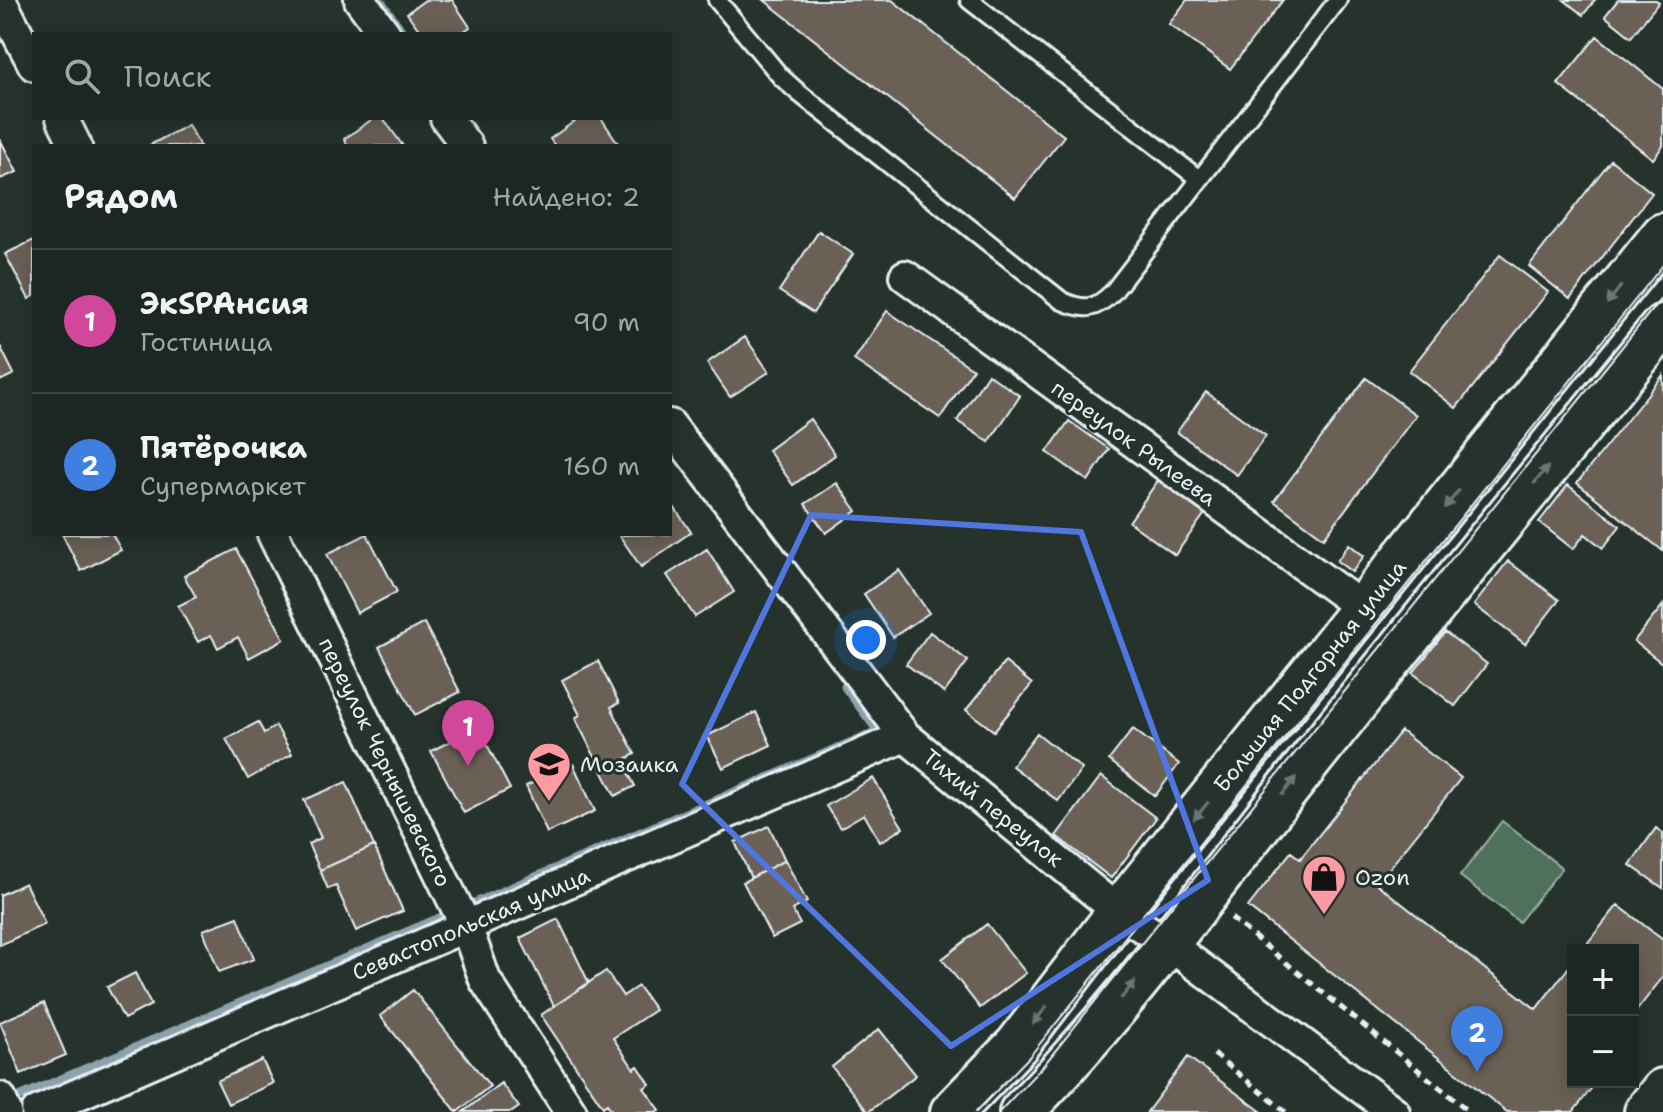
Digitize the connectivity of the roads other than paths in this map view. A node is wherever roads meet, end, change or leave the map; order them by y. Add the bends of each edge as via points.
1 (0, 0) edge
2 (360, 0) edge
3 (717, 0) edge
4 (969, 0) edge
5 (1338, 0) edge
6 (384, 32) edge
7 (32, 61) edge
8 (63, 120) edge
9 (448, 120) edge
10 (75, 144) edge
11 (466, 144) edge
12 (1199, 179) junction
13 (1663, 235) edge
14 (905, 276) dead end
15 (1663, 326) edge
16 (672, 428) edge
17 (274, 536) edge
18 (1364, 609) junction
19 (905, 736) junction
20 (1119, 912) junction
21 (466, 926) junction
22 (1167, 943) junction
23 (1663, 1090) edge
24 (0, 1098) edge
25 (6, 1112) edge
26 (37, 1112) edge
27 (571, 1112) edge
28 (952, 1112) edge
29 (1021, 1112) edge
30 (1394, 1112) edge
31 (1646, 1112) edge

1 - 7 street
2 - 6 street
3 - 12 lane via 799,93 1062,301 1082,310 1100,306 1113,292
4 - 12 lane
5 - 12 lane
8 - 10 street
9 - 11 street
13 -> 18 main road, Большая Подгорная улица
14 - 18 street, переулок Рылеева
22 -> 15 main road via 1405,640
16 - 19 street, Тихий переулок
17 - 21 street, переулок Чернышевского
18 -> 20 main road, Большая Подгорная улица
19 - 20 street, Тихий переулок
19 - 21 street, Севастопольская улица
20 - 22 street, Тихий переулок
20 -> 28 main road, Большая Подгорная улица via 1017,1045
21 - 26 street, Севастопольская улица
21 - 27 street, переулок Чернышевского via 485,980
29 -> 22 main road via 1056,1078
22 - 30 street, Тихий переулок
23 - 31 main road
24 - 25 street

